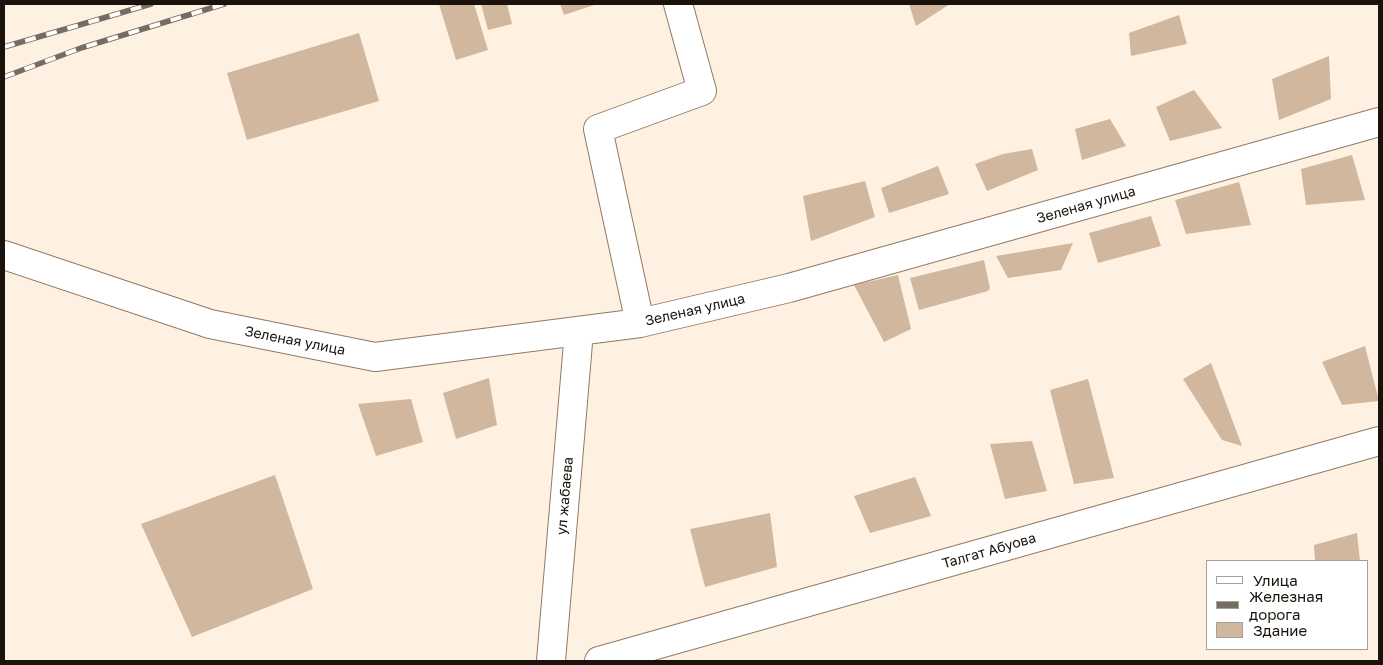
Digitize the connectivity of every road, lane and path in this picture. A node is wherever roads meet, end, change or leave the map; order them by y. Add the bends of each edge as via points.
1 (678, 4) edge
2 (1379, 122) edge
3 (4, 255) edge
4 (640, 323) junction
5 (580, 331) junction
6 (1379, 440) edge
7 (551, 661) edge
8 (599, 661) edge

1 - 4 street via 702,91 598,129
2 - 4 street, Зеленая улица via 789,288
3 - 5 street, Зеленая улица via 210,324 375,357
4 - 5 street, Зеленая улица
5 - 7 street, ул жабаева
6 - 8 street, Талгат Абуова

